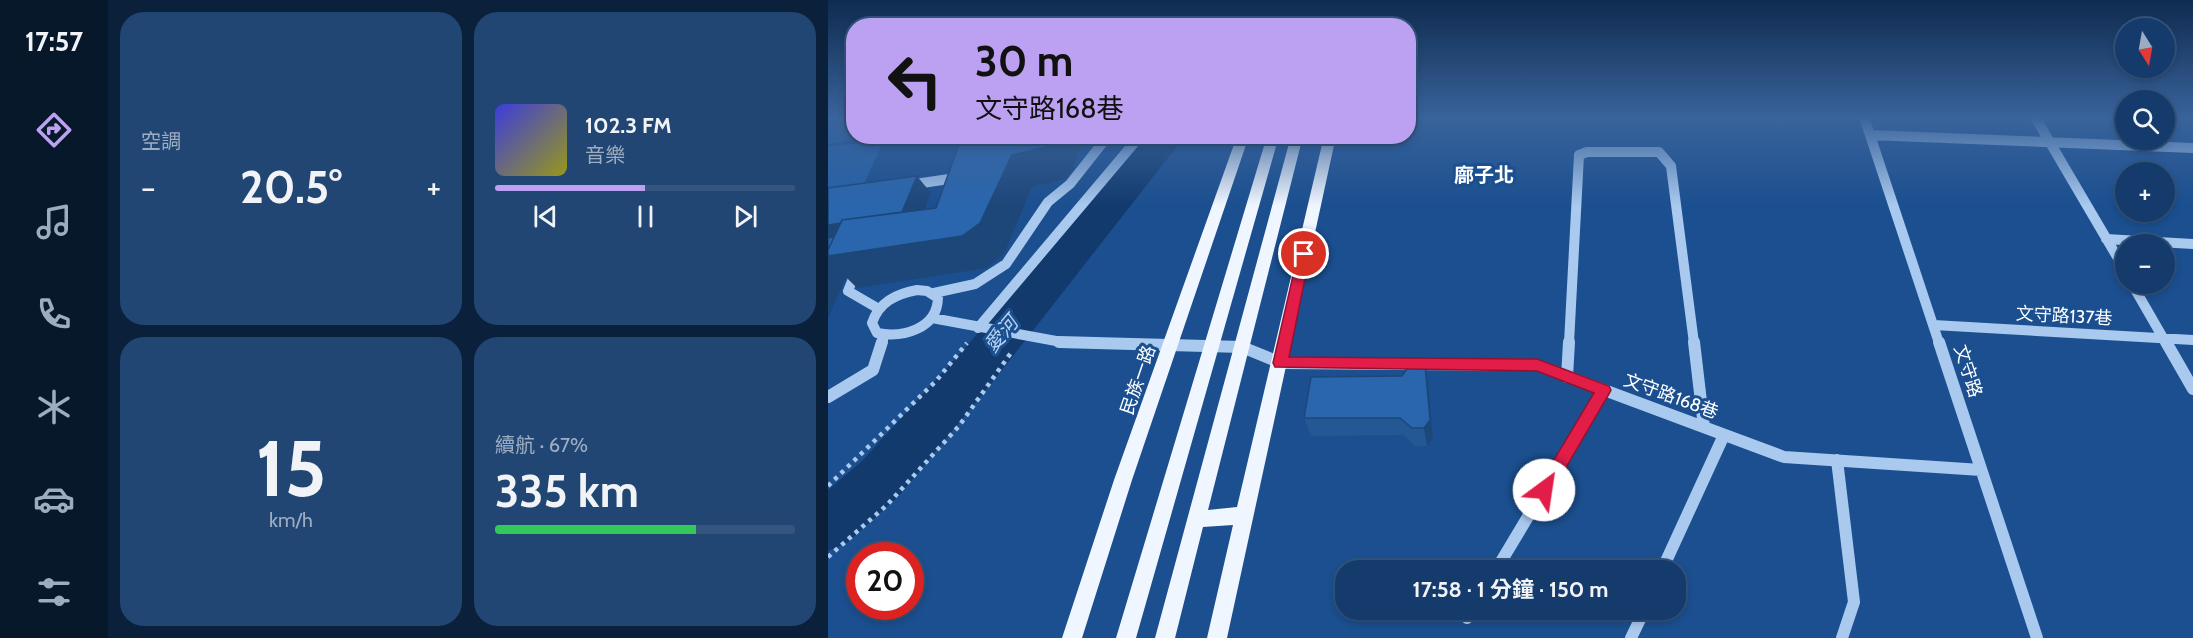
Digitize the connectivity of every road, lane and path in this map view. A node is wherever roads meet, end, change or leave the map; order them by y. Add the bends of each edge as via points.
1 (1099, 147) edge
2 (1131, 147) edge
3 (1239, 147) edge
4 (1270, 147) edge
5 (1294, 147) edge
6 (1327, 147) edge
7 (1874, 147) edge
8 (2053, 147) edge
9 (960, 168) edge
10 (898, 186) edge
11 (2106, 239) junction
12 (2193, 244) edge
13 (2115, 254) edge
14 (860, 264) edge
15 (934, 293) junction
16 (2138, 294) edge
17 (879, 309) junction
18 (932, 318) junction
19 (1934, 325) junction
20 (978, 328) junction
21 (884, 336) junction
22 (1023, 336) junction
23 (2165, 339) junction
24 (2193, 340) edge
25 (1170, 346) junction
26 (1211, 346) junction
27 (1242, 346) junction
28 (1281, 363) junction
29 (1567, 377) junction
30 (2193, 389) edge
31 (1604, 390) junction
32 (828, 397) edge
33 (1704, 427) junction
34 (1724, 435) junction
35 (1837, 460) junction
36 (1982, 470) junction
37 (828, 486) edge
38 (1245, 515) junction
39 (1197, 519) junction
40 (828, 557) edge
41 (1502, 560) edge
42 (1667, 560) edge
43 (1640, 620) edge
44 (1072, 638) edge
45 (1126, 638) edge
46 (1165, 638) edge
47 (1216, 638) edge
48 (1631, 638) edge
49 (1842, 638) edge
50 (2037, 638) edge

1 - 15 street via 1070,184 1048,202 1006,264 975,284
2 - 20 street
3 - 25 main road, 民族一路
4 - 26 main road
5 - 27 main road
6 - 28 main road
7 - 19 street, 文守路
8 - 11 street
9 - 10 street via 954,183
11 - 12 street
11 - 13 street
14 - 17 street via 848,291
15 - 17 street via 907,292
15 - 18 street via 939,304
16 - 23 street
17 - 21 street via 873,328
18 - 20 street, 文守路168巷
18 - 21 street via 904,334
19 - 23 street, 文守路137巷
19 - 36 street, 文守路
20 - 22 street, 文守路168巷
20 - 37 path via 936,381
21 - 32 street via 873,370
22 - 25 street, 文守路168巷 via 1071,344
22 - 40 path via 959,426 887,505
23 - 24 street, 文守路137巷
23 - 30 street
25 - 26 street, 文守路168巷
25 - 44 main road, 民族一路
26 - 27 street, 文守路168巷
26 - 45 main road
27 - 28 street, 文守路168巷
27 - 39 main road
28 - 29 street, 文守路168巷 via 1537,365
28 - 38 main road
29 - 31 street, 文守路168巷
29 - 33 street via 1579,155 1659,152 1671,166 1674,179
31 - 33 street, 文守路168巷
31 - 41 street
33 - 34 street, 文守路168巷
34 - 35 street, 文守路168巷 via 1784,457
34 - 42 street
35 - 36 street, 文守路168巷
35 - 49 street via 1854,602
36 - 50 street, 文守路
38 - 39 main road
38 - 47 main road
39 - 46 main road
43 - 48 street

